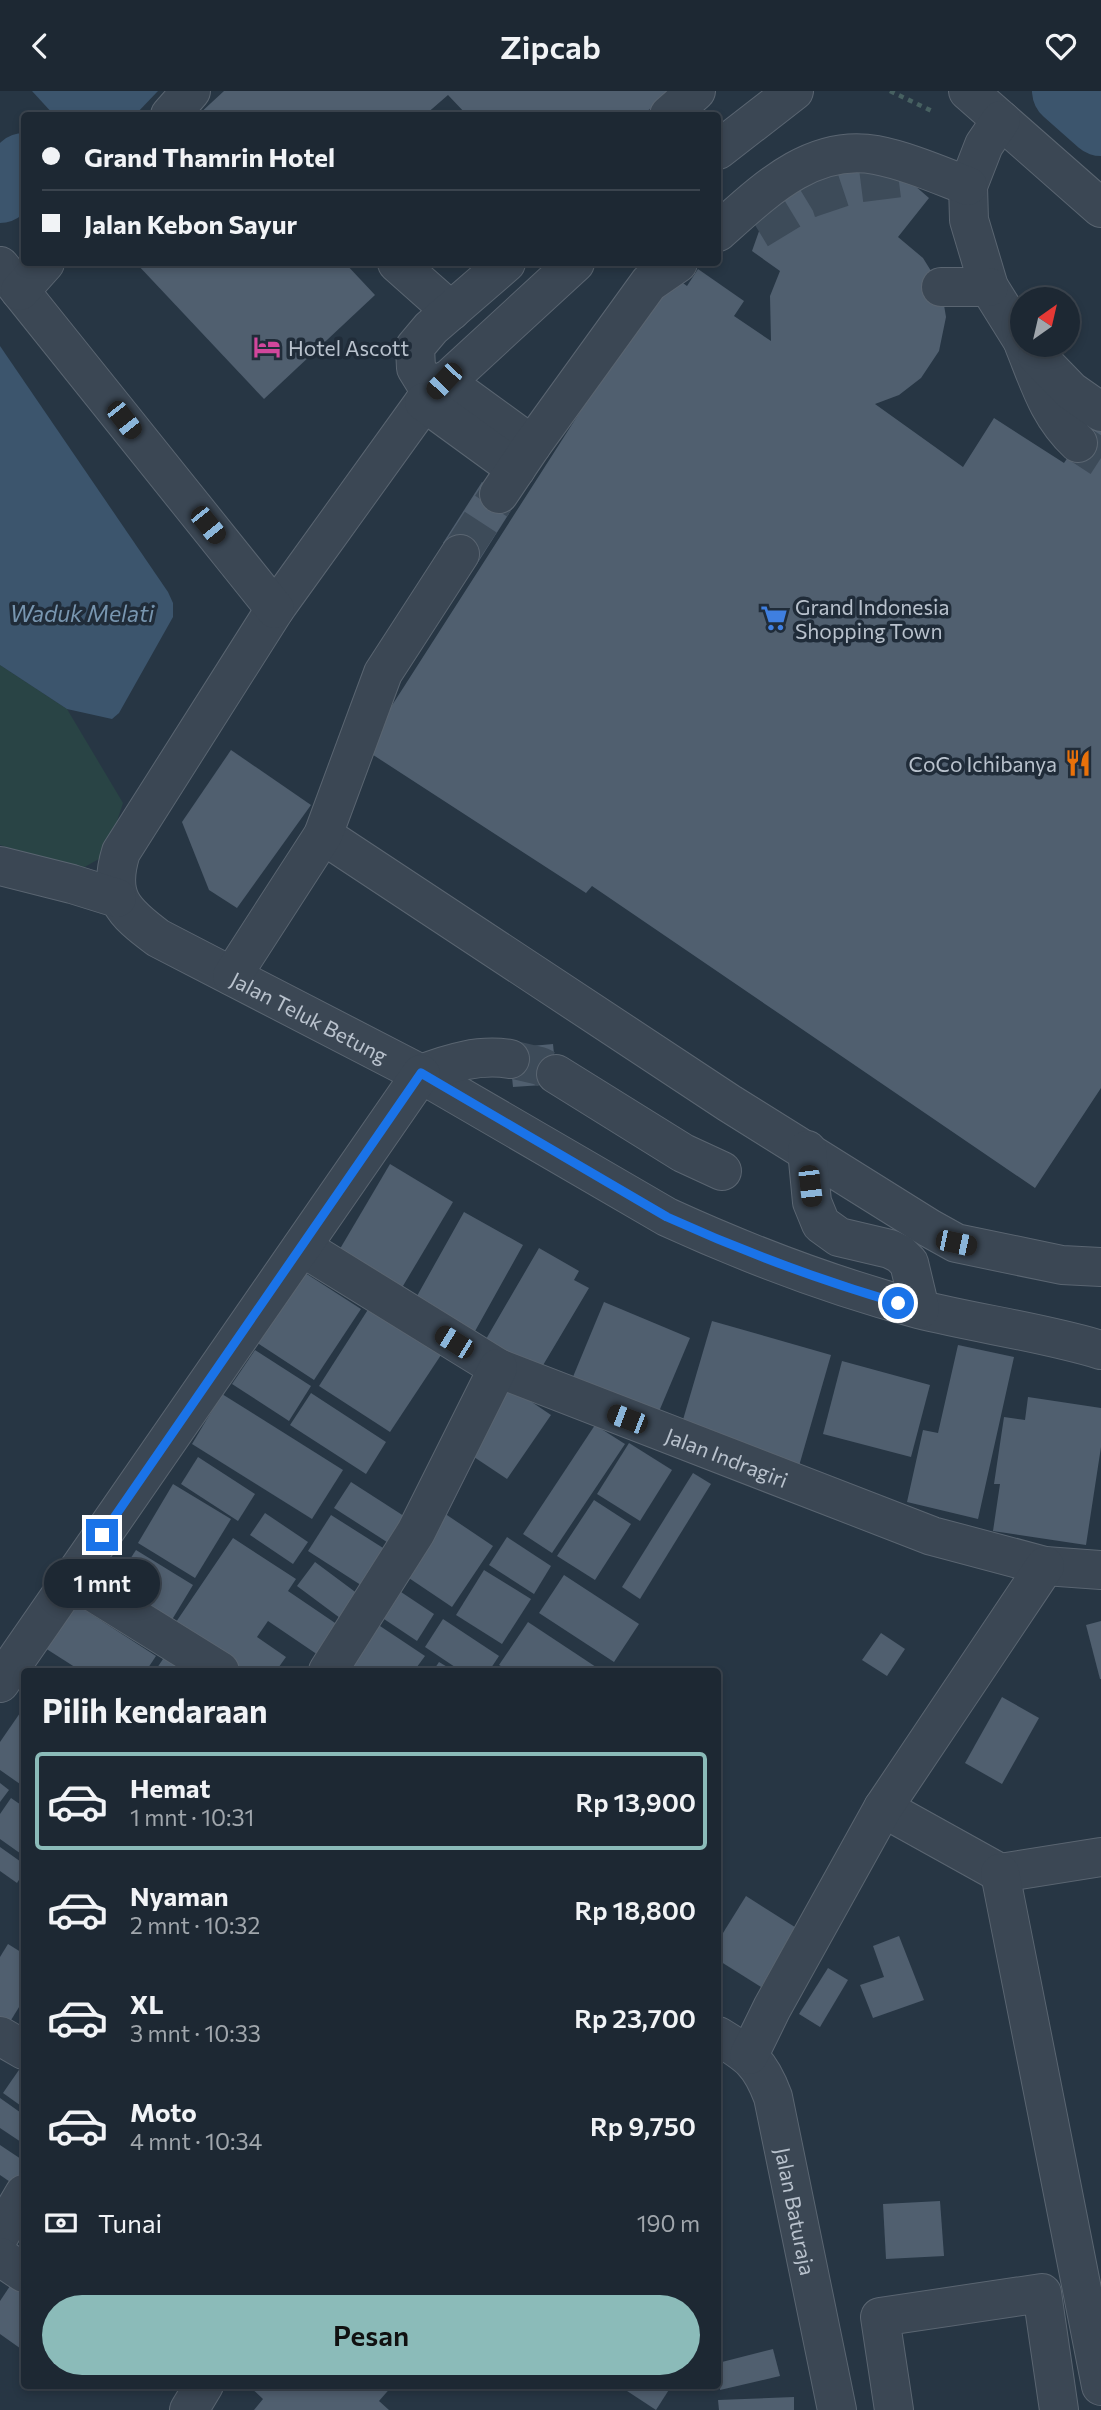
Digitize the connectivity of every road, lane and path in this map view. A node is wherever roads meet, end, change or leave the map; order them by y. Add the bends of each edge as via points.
1 (191, 91) edge
2 (696, 91) edge
3 (794, 91) edge
4 (890, 91) edge
5 (968, 91) edge
6 (173, 112) edge
7 (672, 112) edge
8 (937, 114) dead end
9 (1001, 120) junction
10 (721, 148) edge
11 (935, 179) junction
12 (1101, 208) edge
13 (758, 230) tunnel mouth
14 (721, 232) edge
15 (721, 235) edge
16 (38, 266) edge
17 (400, 266) edge
18 (503, 266) edge
19 (572, 266) edge
20 (652, 269) edge
21 (10, 279) edge
22 (941, 287) dead end
23 (989, 287) junction
24 (451, 311) junction
25 (1010, 321) edge
26 (1029, 357) edge
27 (1038, 357) edge
28 (433, 392) junction
29 (1101, 412) tunnel mouth
30 (1078, 443) tunnel mouth
31 (460, 554) tunnel mouth
32 (275, 609) junction
33 (323, 835) junction
34 (0, 866) edge
35 (117, 898) junction
36 (232, 976) junction
37 (510, 1059) tunnel mouth
38 (421, 1073) junction
39 (556, 1074) tunnel mouth
40 (807, 1150) junction
41 (722, 1171) dead end
42 (302, 1247) junction
43 (1101, 1267) edge
44 (920, 1309) junction
45 (1099, 1348) edge
46 (498, 1368) junction
47 (1045, 1566) junction
48 (1101, 1570) edge
49 (72, 1580) junction
50 (215, 1668) edge
51 (330, 1668) edge
52 (0, 1683) edge
53 (883, 1808) junction
54 (1101, 1857) edge
55 (1000, 1873) junction
56 (0, 2036) edge
57 (733, 2045) edge
58 (21, 2048) edge
59 (21, 2199) edge
60 (0, 2235) edge
61 (0, 2257) edge
62 (21, 2271) edge
63 (1091, 2283) edge
64 (1101, 2386) edge
65 (838, 2410) edge
66 (894, 2410) edge
67 (1059, 2410) edge

1 - 6 street
2 - 7 street
3 - 10 street
4 - 8 path
5 - 9 street
9 - 11 street via 984,145
9 - 12 street
11 - 14 street via 876,155 826,156 766,190
11 - 23 street via 970,220
13 - 15 street
16 - 21 street
17 - 24 street
18 - 24 street
19 - 28 street
20 - 28 street via 516,469
21 - 32 street
22 - 23 street
23 - 25 street
24 - 28 street via 415,347 416,368
26 - 30 street via 1051,412
27 - 29 street via 1071,391
28 - 32 street
31 - 33 street via 383,673
32 - 35 street via 121,852 115,870
33 - 36 street
33 - 40 street
34 - 35 street
35 - 36 street, Jalan Teluk Betung via 133,919 158,938
36 - 38 street, Jalan Teluk Betung
37 - 38 street via 492,1056
38 - 42 street
38 - 44 street, Jalan Teluk Betung via 667,1217 835,1285
39 - 41 street via 683,1153
40 - 43 street via 956,1243 1062,1265
40 - 44 street via 812,1202 821,1224 839,1237 900,1254 909,1263
42 - 46 street, Jalan Indragiri
42 - 49 street
44 - 45 street, Jalan Teluk Betung
46 - 47 street, Jalan Indragiri via 932,1536
46 - 51 street via 416,1532
47 - 48 street, Jalan Indragiri
47 - 53 street
49 - 50 street
49 - 52 street
53 - 55 street
53 - 57 street via 772,2008
54 - 55 street
55 - 63 street
56 - 58 street
57 - 65 street, Jalan Baturaja via 765,2077 773,2098
59 - 60 street
61 - 62 street
63 - 64 street
66 - 67 street via 880,2317 1042,2293

